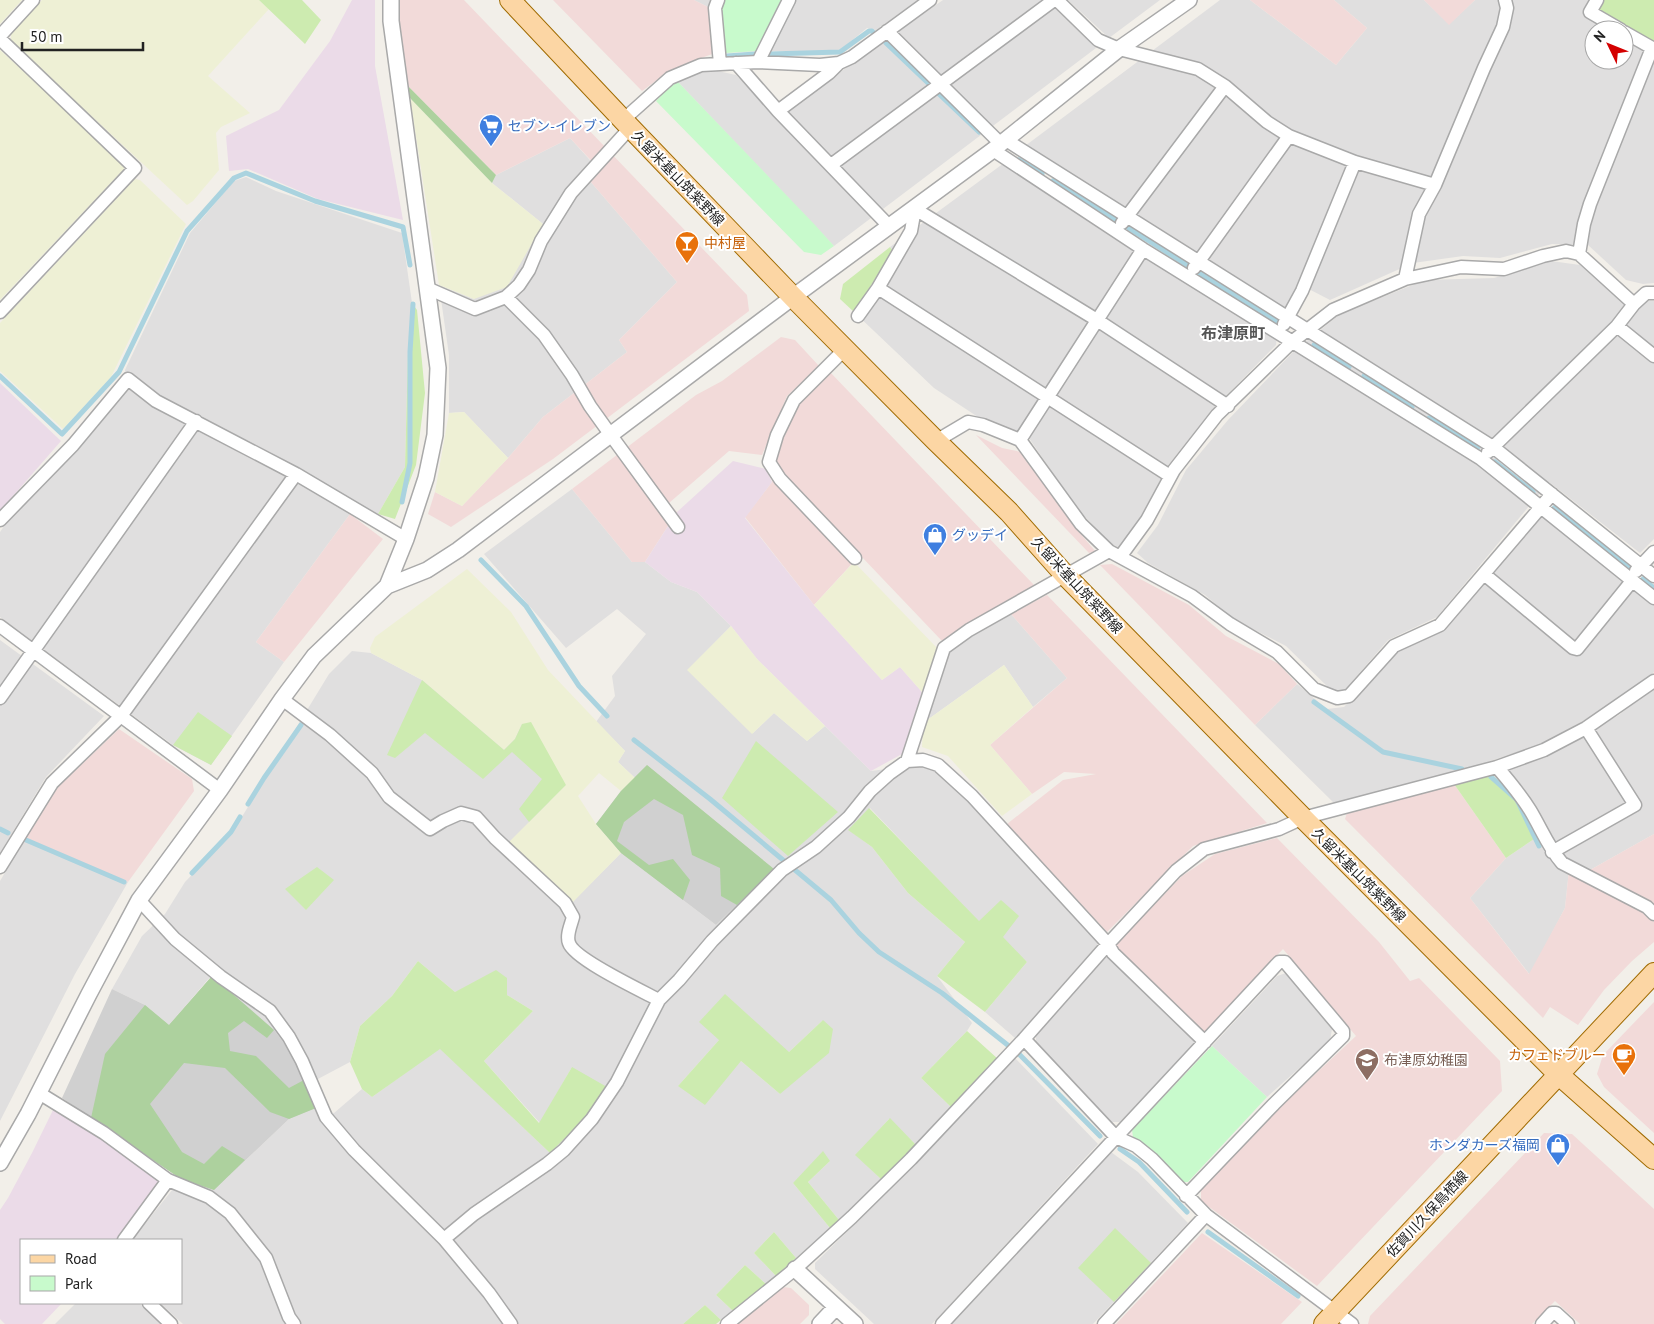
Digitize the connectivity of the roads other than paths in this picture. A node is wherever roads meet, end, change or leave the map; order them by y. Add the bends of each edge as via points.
1 (33, 0) edge
2 (391, 0) edge
3 (510, 0) edge
4 (718, 0) edge
5 (789, 0) edge
6 (930, 0) edge
7 (1056, 0) edge
8 (1189, 0) edge
9 (1505, 0) edge
10 (1597, 0) edge
11 (1604, 20) edge
12 (887, 30) junction
13 (0, 38) edge
14 (1634, 38) edge
15 (1119, 49) junction
16 (1653, 49) edge
17 (758, 62) junction
18 (839, 63) junction
19 (720, 64) junction
20 (736, 64) junction
21 (941, 84) junction
22 (1224, 86) junction
23 (778, 111) junction
24 (626, 124) junction
25 (1288, 136) junction
26 (1000, 145) junction
27 (1355, 162) junction
28 (832, 165) junction
29 (1436, 185) junction
30 (916, 208) junction
31 (1126, 216) junction
32 (889, 226) junction
33 (1116, 231) junction
34 (1143, 249) junction
35 (1579, 254) junction
36 (1198, 261) junction
37 (1188, 277) junction
38 (1405, 279) junction
39 (427, 288) junction
40 (878, 288) junction
41 (1654, 293) edge
42 (506, 297) junction
43 (793, 297) junction
44 (1634, 304) junction
45 (0, 312) edge
46 (858, 316) dead end
47 (1287, 318) junction
48 (1097, 320) junction
49 (1617, 326) junction
50 (1306, 331) junction
51 (1280, 333) junction
52 (1293, 341) junction
53 (845, 349) junction
54 (1654, 356) edge
55 (1047, 398) junction
56 (1228, 406) junction
57 (196, 421) junction
58 (610, 434) junction
59 (1020, 440) junction
60 (936, 441) junction
61 (1493, 447) junction
62 (1481, 459) junction
63 (296, 474) junction
64 (1170, 476) junction
65 (1552, 494) junction
66 (1541, 507) junction
67 (0, 520) edge
68 (678, 527) dead end
69 (406, 539) junction
70 (1654, 552) edge
71 (1114, 554) junction
72 (855, 558) dead end
73 (1641, 566) junction
74 (1484, 574) junction
75 (1065, 575) junction
76 (1654, 576) edge
77 (1631, 579) junction
78 (387, 586) junction
79 (1654, 598) edge
80 (0, 626) edge
81 (33, 650) junction
82 (1654, 681) edge
83 (0, 698) edge
84 (282, 699) junction
85 (120, 716) junction
86 (1586, 728) junction
87 (907, 761) junction
88 (1497, 767) junction
89 (220, 790) junction
90 (1303, 818) junction
91 (1552, 852) junction
92 (0, 867) edge
93 (139, 900) junction
94 (1654, 914) edge
95 (1108, 944) junction
96 (1654, 973) edge
97 (659, 1000) junction
98 (1021, 1042) junction
99 (1205, 1042) junction
100 (1558, 1074) junction
101 (38, 1093) junction
102 (1116, 1137) junction
103 (1654, 1159) edge
104 (0, 1164) edge
105 (168, 1180) junction
106 (1186, 1196) junction
107 (1206, 1215) junction
108 (125, 1239) edge
109 (444, 1239) junction
110 (796, 1269) junction
111 (150, 1304) edge
112 (836, 1307) junction
113 (1330, 1317) edge
114 (171, 1324) edge
115 (294, 1324) edge
116 (511, 1324) edge
117 (727, 1324) edge
118 (820, 1324) edge
119 (855, 1324) edge
120 (942, 1324) edge
121 (1104, 1324) edge
122 (1352, 1324) edge
123 (1542, 1324) edge
124 (1568, 1324) edge

1 - 13 street
2 - 39 street via 391,21
3 - 24 main road, 久留米基山筑紫野線
4 - 19 street via 715,8
5 - 17 street
6 - 12 street
7 - 15 street via 1098,40
7 - 21 street
8 - 15 street
9 - 29 street via 1507,8 1503,27
10 - 11 street via 1590,12
12 - 18 street
12 - 21 street
13 - 45 street via 135,168
14 - 16 street
15 - 22 street via 1198,69
15 - 26 street
16 - 35 street via 1590,204
17 - 18 street
17 - 20 street
18 - 23 street
19 - 20 street
19 - 24 street via 701,64 670,78
20 - 23 street
21 - 26 street
21 - 28 street
22 - 25 street
22 - 31 street
23 - 28 street
24 - 42 street via 571,193 541,241 529,270
24 - 43 main road, 久留米基山筑紫野線
25 - 27 street
25 - 36 street
26 - 30 street
26 - 31 street
26 - 33 street
27 - 29 street
27 - 47 street via 1302,291
28 - 32 street
29 - 38 street via 1419,214
30 - 32 street
30 - 40 street via 911,231
30 - 48 street
31 - 33 street
31 - 36 street
32 - 43 street
33 - 34 street
34 - 37 street
34 - 48 street
35 - 38 street via 1566,251 1504,270 1461,267
35 - 44 street
36 - 37 street
36 - 47 street
37 - 51 street
38 - 50 street via 1333,310
39 - 42 street via 475,309
39 - 69 street via 438,368 435,435 426,478
40 - 46 street
40 - 55 street
41 - 44 street via 1646,293
42 - 58 street via 544,335
43 - 53 main road, 久留米基山筑紫野線
43 - 58 street
44 - 49 street
47 - 50 street
47 - 51 street
48 - 55 street
48 - 56 street
49 - 54 street
49 - 61 street
50 - 52 street
50 - 61 street
51 - 52 street
52 - 56 street
52 - 62 street
53 - 60 main road, 久留米基山筑紫野線
53 - 72 street via 794,400 777,435 769,462 780,479
55 - 59 street
55 - 64 street
56 - 64 street
57 - 63 street
57 - 67 street via 156,401 128,379 73,445
57 - 81 street
58 - 68 street
58 - 78 street via 458,550 427,570
59 - 60 street via 968,422
59 - 71 street via 1081,524
60 - 75 main road, 久留米基山筑紫野線 via 1010,512
61 - 62 street
61 - 65 street
62 - 66 street
63 - 69 street
63 - 85 street
64 - 71 street via 1147,520
65 - 66 street
65 - 73 street
66 - 74 street
66 - 77 street
69 - 78 street
70 - 73 street
71 - 74 street via 1192,596 1277,652 1314,689 1337,698 1349,696 1394,646 1440,625
71 - 75 street
73 - 76 street
73 - 77 street
74 - 77 street via 1573,648 1577,648
75 - 87 street via 968,630 944,648
75 - 90 main road, 久留米基山筑紫野線
77 - 79 street
78 - 84 street via 314,656
80 - 81 street
81 - 83 street
81 - 85 street
82 - 86 street
84 - 89 street
84 - 97 street via 330,735 372,773 389,797 430,829 461,813 476,817 565,903 573,917 568,934 573,951
85 - 89 street
85 - 92 street via 52,783
86 - 88 street via 1544,750
86 - 91 street via 1635,806
87 - 95 street via 923,760 938,765 1000,824
87 - 97 street via 870,791 849,817 816,847 782,870
88 - 90 street
88 - 91 street via 1516,788
89 - 93 street
90 - 95 street via 1279,829 1204,849 1176,870
90 - 100 main road, 久留米基山筑紫野線
91 - 94 street via 1562,863 1647,907
93 - 101 street
93 - 109 street via 175,939 270,1011 302,1061 326,1117 354,1150
95 - 98 street
95 - 99 street via 1113,953
96 - 100 main road, 佐賀川久保鳥栖線
97 - 109 street via 617,1082 592,1119 547,1164 474,1214
98 - 102 street
98 - 110 street via 910,1159
99 - 102 street
99 - 106 street via 1279,962 1285,962 1344,1036
100 - 103 main road, 久留米基山筑紫野線
100 - 113 main road, 佐賀川久保鳥栖線
101 - 104 street
101 - 105 street via 104,1133
102 - 106 street via 1136,1146 1152,1159
102 - 120 street
105 - 108 street
105 - 115 street via 209,1197 230,1213 266,1258
106 - 107 street
107 - 113 street
107 - 121 street
109 - 116 street
110 - 112 street
110 - 117 street
111 - 114 street
112 - 118 street
112 - 119 street
113 - 122 street
123 - 124 street via 1556,1313

